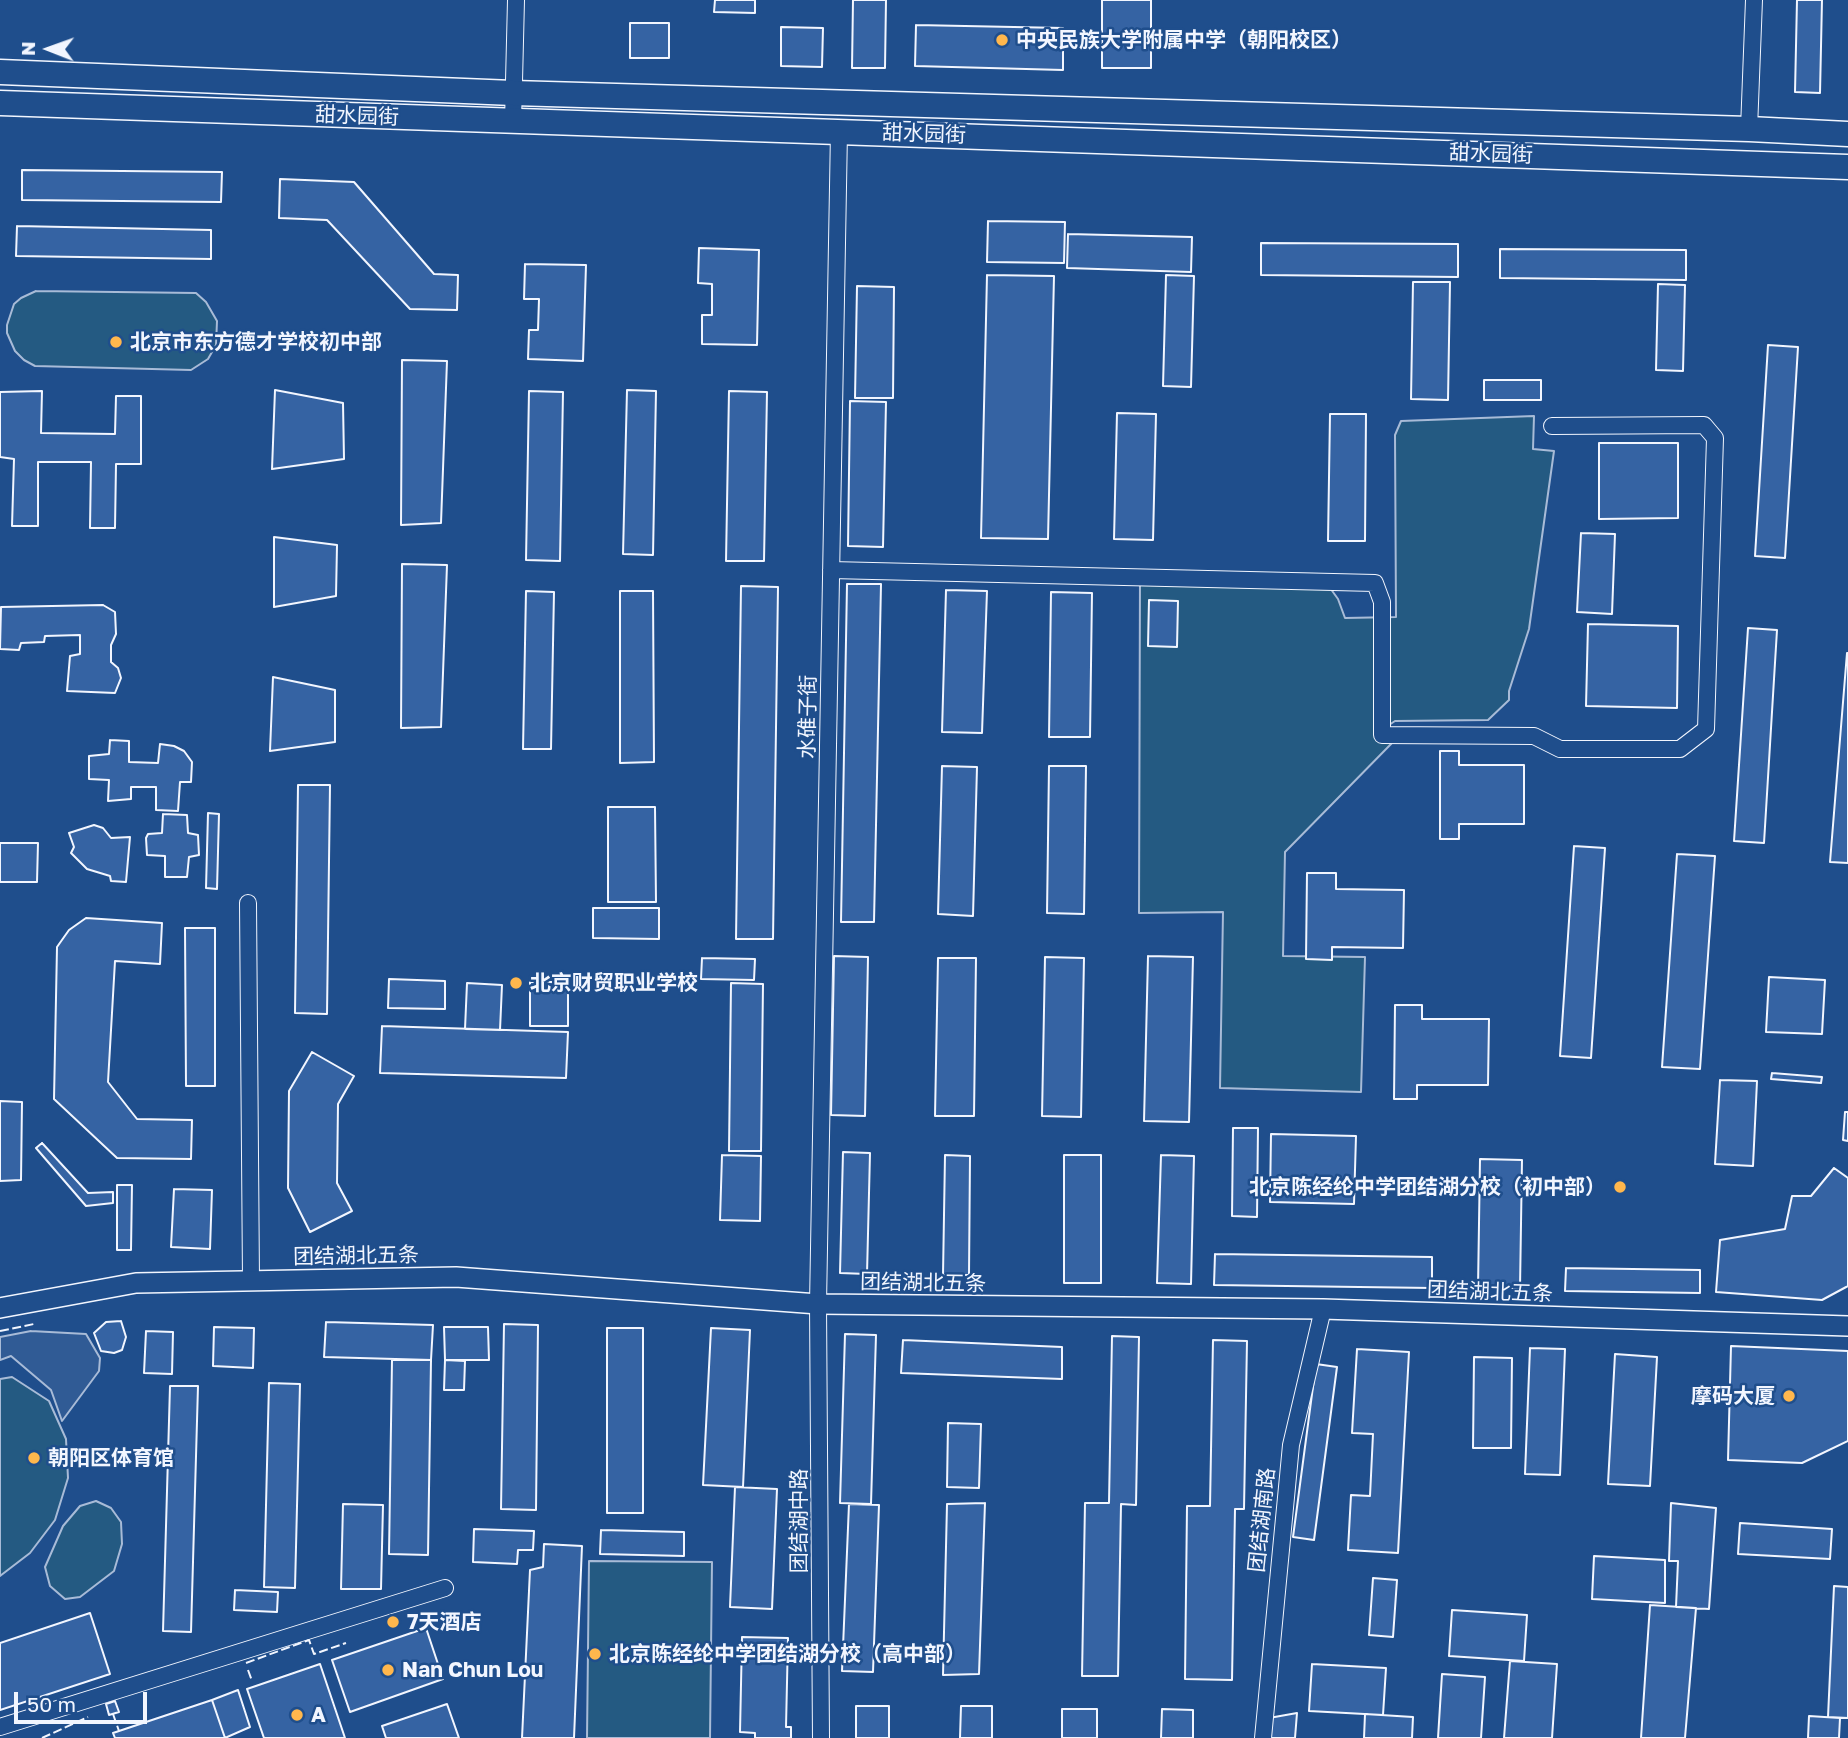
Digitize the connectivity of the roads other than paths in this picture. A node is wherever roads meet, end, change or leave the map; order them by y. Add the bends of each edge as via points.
1 (516, 0) edge
2 (1754, 0) edge
3 (0, 72) edge
4 (513, 93) junction
5 (0, 103) edge
6 (513, 122) junction
7 (1749, 129) junction
8 (839, 131) junction
9 (1848, 134) edge
10 (1848, 167) edge
11 (1552, 426) dead end
12 (831, 570) junction
13 (248, 903) dead end
14 (251, 1280) junction
15 (818, 1304) junction
16 (0, 1308) edge
17 (1322, 1309) junction
18 (1848, 1326) edge
19 (445, 1588) dead end
20 (0, 1727) edge
21 (821, 1738) edge
22 (1262, 1738) edge

1 - 4 street
2 - 7 street
3 - 4 main road, 甜水园街
4 - 6 street
4 - 7 main road, 甜水园街
5 - 6 main road, 甜水园街
6 - 8 main road, 甜水园街
7 - 9 main road, 甜水园街
8 - 10 main road, 甜水园街
8 - 12 street, 水碓子街
11 - 12 street via 1704,425 1715,438 1706,729 1679,749 1560,749 1534,736 1382,735 1382,602 1375,583
12 - 15 street, 水碓子街
13 - 14 street
14 - 15 street, 团结湖北五条 via 456,1277
14 - 16 street, 团结湖北五条 via 136,1283
15 - 17 street, 团结湖北五条
15 - 21 street, 团结湖中路
17 - 18 street, 团结湖北五条
17 - 22 street, 团结湖南路 via 1291,1445
19 - 20 street

